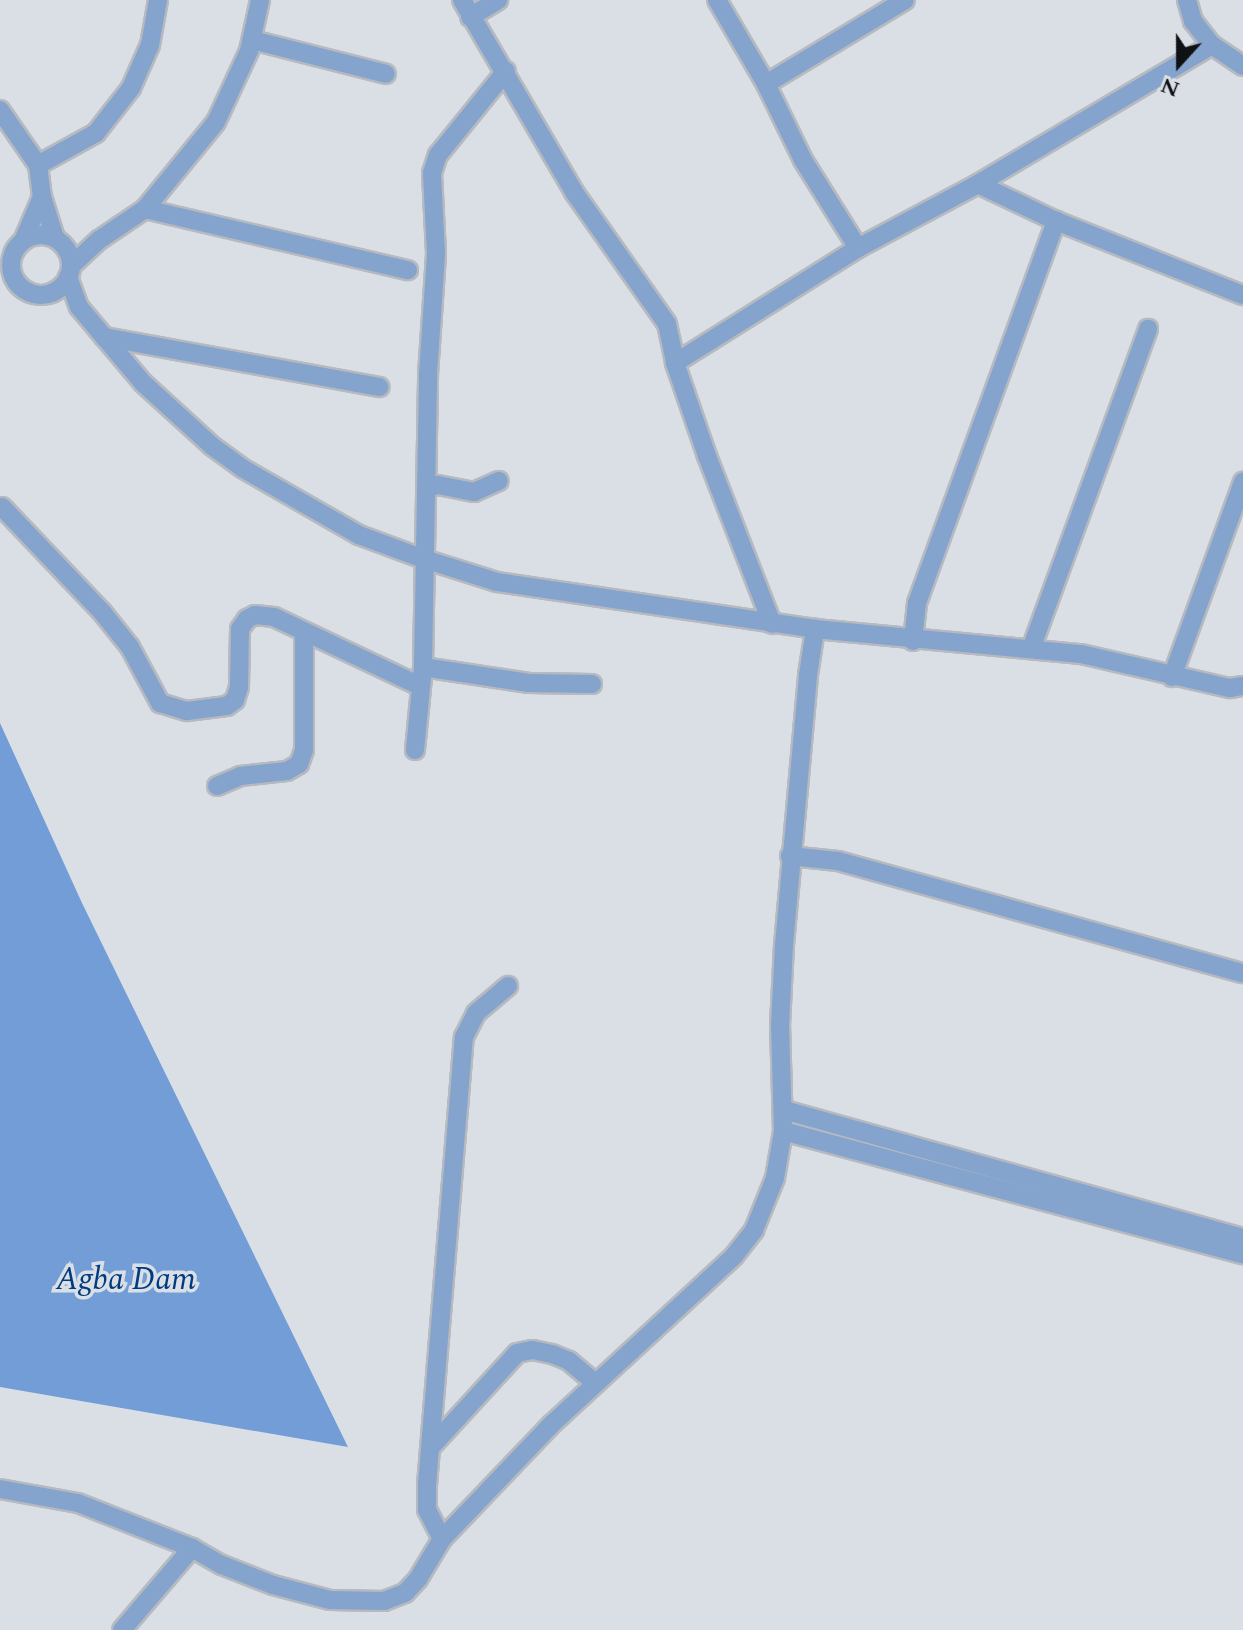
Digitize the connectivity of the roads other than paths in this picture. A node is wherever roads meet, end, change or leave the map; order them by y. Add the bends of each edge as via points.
1 (158, 0) edge
2 (260, 0) edge
3 (498, 0) edge
4 (717, 0) edge
5 (905, 0) edge
6 (1187, 0) edge
7 (466, 8) edge
8 (252, 40) junction
9 (1212, 45) junction
10 (1243, 66) edge
11 (506, 71) junction
12 (386, 74) dead end
13 (766, 84) junction
14 (0, 110) edge
15 (38, 165) junction
16 (978, 184) junction
17 (42, 197) junction
18 (145, 209) junction
19 (1056, 221) junction
20 (57, 240) junction
21 (99, 240) junction
22 (23, 241) junction
23 (858, 248) junction
24 (6, 260) edge
25 (408, 270) dead end
26 (70, 272) junction
27 (9, 282) edge
28 (51, 293) junction
29 (1243, 295) edge
30 (79, 307) junction
31 (1148, 329) dead end
32 (104, 337) junction
33 (675, 363) junction
34 (380, 387) dead end
35 (499, 481) dead end
36 (1243, 482) edge
37 (427, 488) junction
38 (2, 507) dead end
39 (424, 559) junction
40 (772, 624) junction
41 (815, 629) junction
42 (304, 632) junction
43 (913, 641) junction
44 (1031, 649) junction
45 (423, 667) junction
46 (1172, 677) junction
47 (592, 684) dead end
48 (420, 686) junction
49 (1243, 686) edge
50 (415, 750) dead end
51 (217, 786) dead end
52 (790, 856) junction
53 (1243, 973) edge
54 (508, 986) dead end
55 (784, 1110) junction
56 (783, 1131) junction
57 (1243, 1238) edge
58 (1243, 1254) edge
59 (595, 1383) junction
60 (431, 1447) junction
61 (0, 1489) edge
62 (442, 1539) junction
63 (192, 1548) junction
64 (122, 1630) edge

1 - 15 street via 150,45 131,88 96,133
2 - 8 street
3 - 7 street
4 - 13 street
5 - 13 street
6 - 9 street via 1193,21
7 - 11 street
8 - 12 street
8 - 18 street via 216,122
9 - 10 street
9 - 16 street
11 - 33 street via 574,192 667,324
11 - 37 street via 438,155 432,173 436,253
13 - 23 street via 803,160
14 - 15 street
15 - 17 street
16 - 19 street
16 - 23 street
17 - 20 street
17 - 22 street
18 - 21 street
18 - 25 street
19 - 29 street
19 - 43 street via 917,603
20 - 21 street
20 - 22 street via 42,235
20 - 26 street via 68,252
21 - 26 street
22 - 24 street
23 - 33 street
24 - 27 street via 12,271
26 - 28 street
26 - 30 street
27 - 28 street via 29,292
28 - 30 street
30 - 32 street
31 - 44 street
32 - 34 street
32 - 39 street via 143,383 242,468 359,535
33 - 40 street
35 - 37 street via 474,492
36 - 46 street
37 - 39 street
38 - 42 street via 102,612 130,647 160,703 174,709 210,709 235,700 240,629 247,619 274,617
39 - 40 street via 497,582
39 - 45 street
40 - 41 street
41 - 43 street
41 - 52 street
42 - 48 street
42 - 51 street via 304,750 299,764
43 - 44 street
44 - 46 street via 1095,657
45 - 47 street via 529,683
45 - 48 street
46 - 49 street
48 - 50 street
52 - 53 street via 838,861
52 - 55 street via 780,1026
54 - 60 street via 476,1013 464,1037
55 - 56 street
55 - 57 street
56 - 58 street
56 - 59 street via 775,1178 754,1230 734,1256
59 - 60 street via 552,1354 517,1353
59 - 62 street
60 - 62 street via 427,1510
61 - 63 street via 78,1503
62 - 63 street via 412,1586 384,1601 330,1600 273,1585
63 - 64 street

